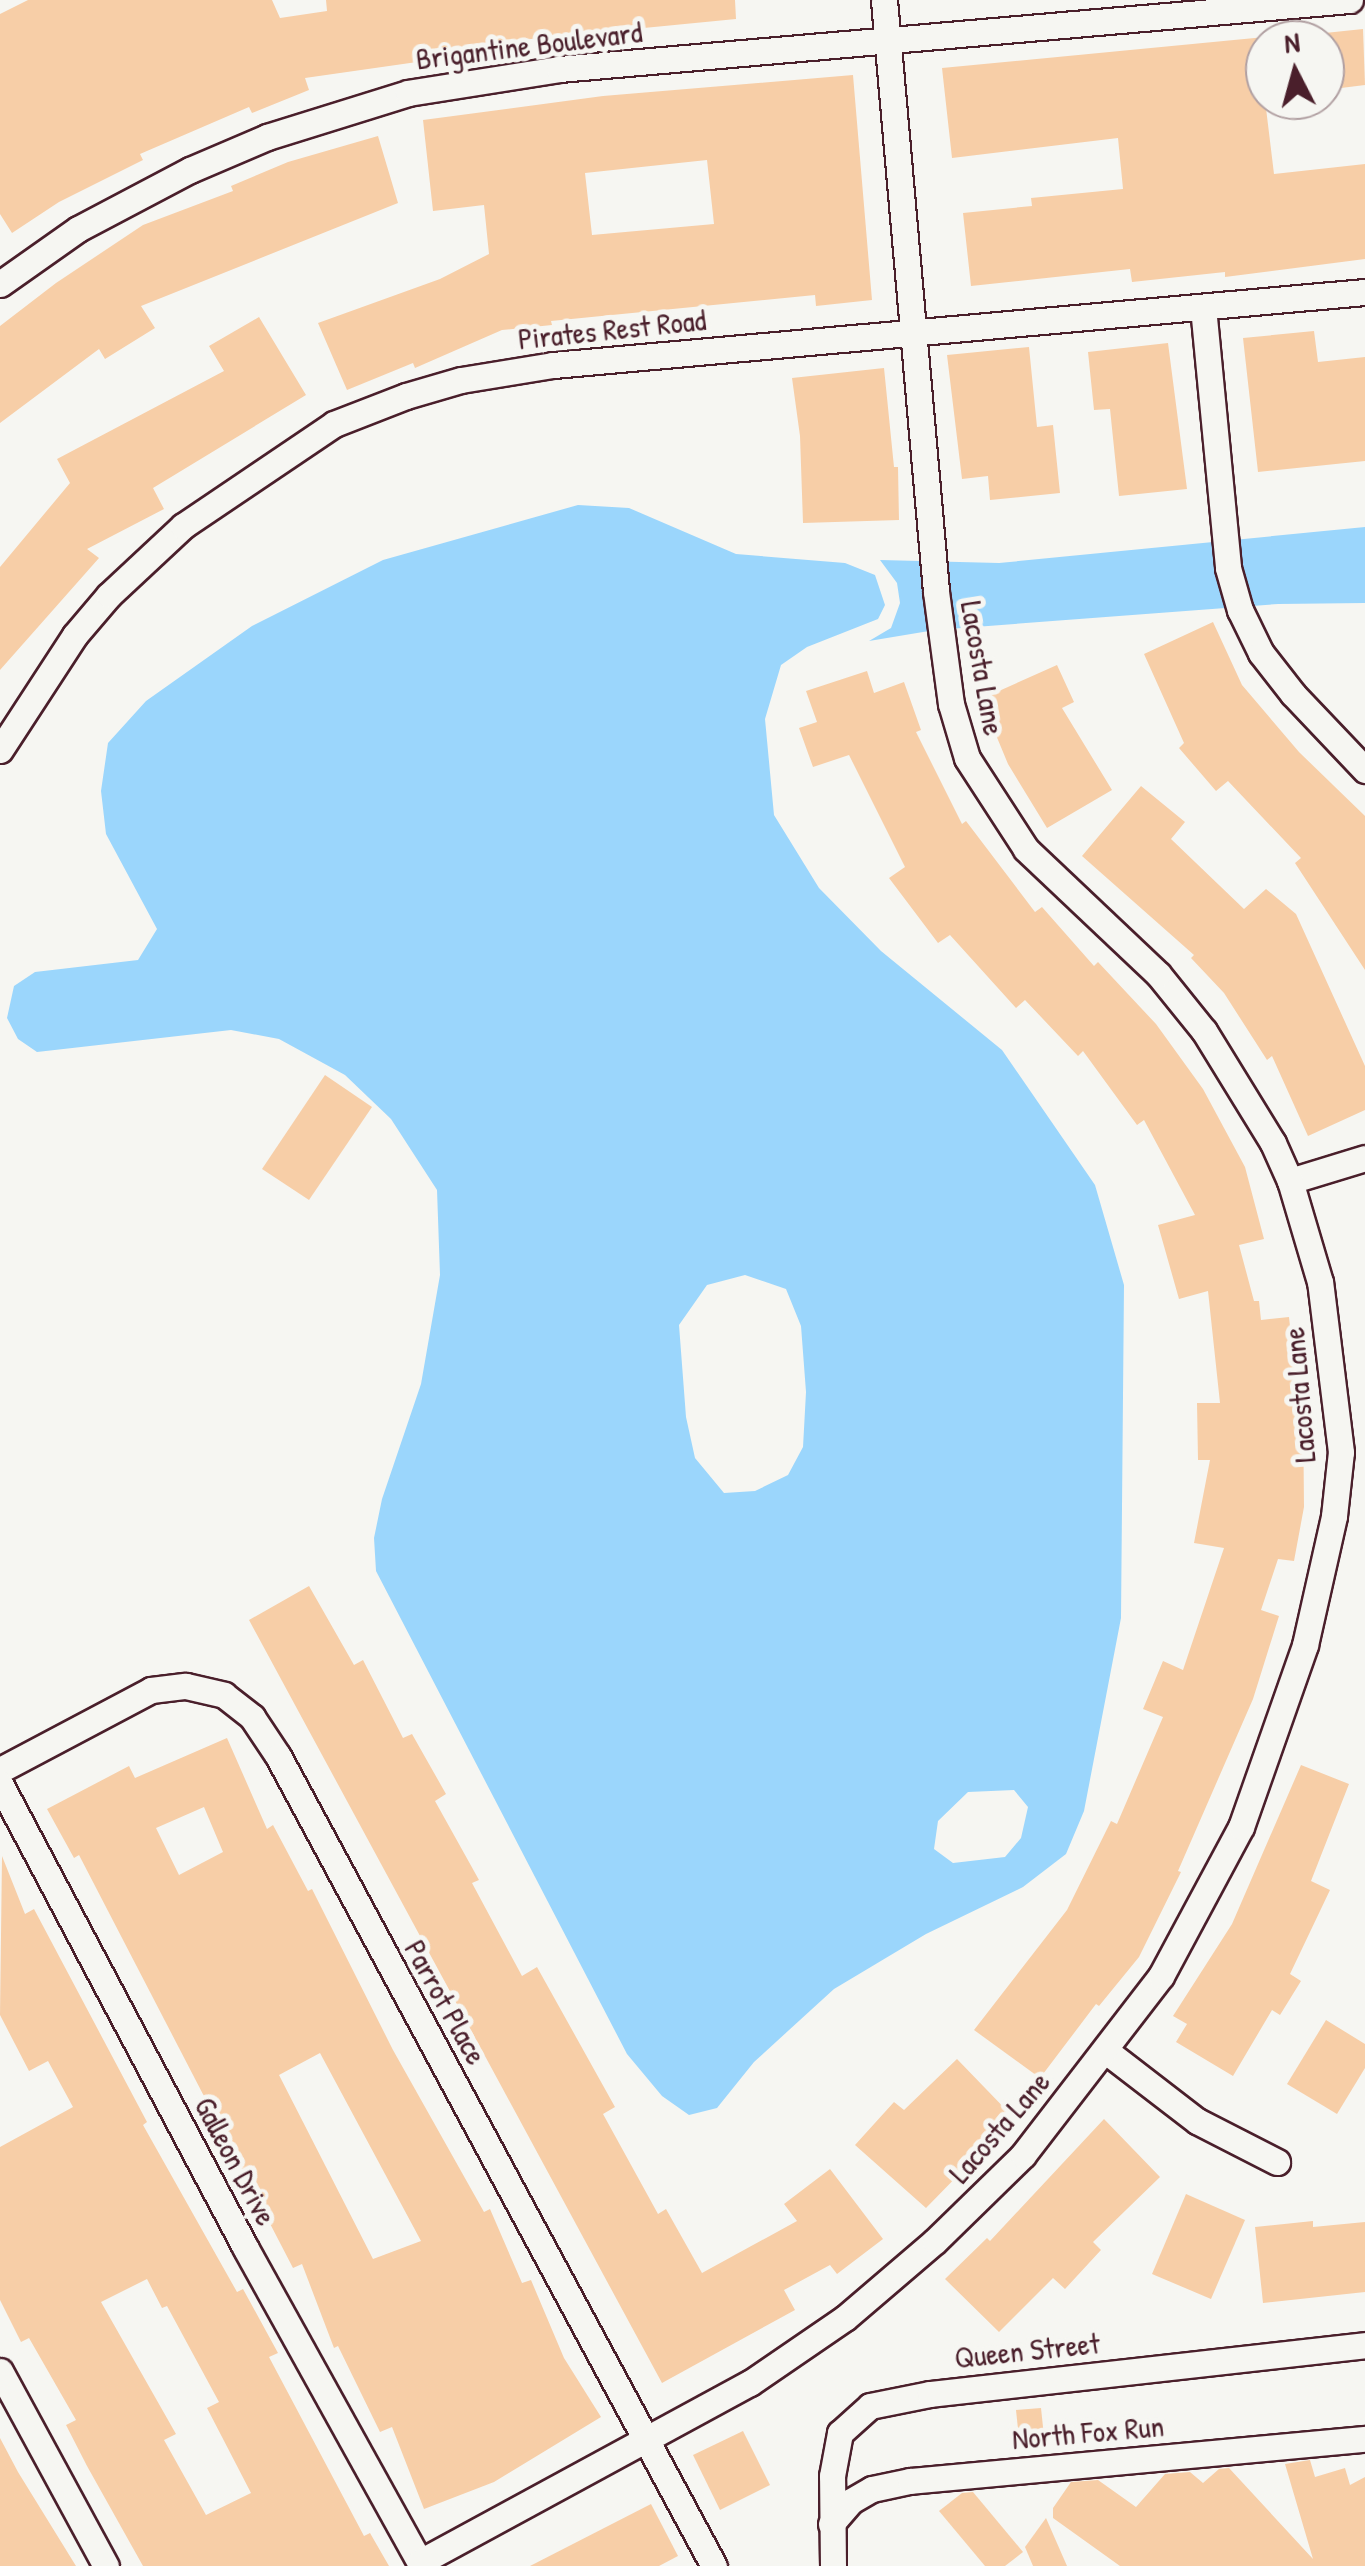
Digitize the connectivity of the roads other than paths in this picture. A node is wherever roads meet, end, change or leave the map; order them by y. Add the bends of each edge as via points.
1 (884, 0) edge
2 (1350, 0) edge
3 (887, 41) junction
4 (0, 284) edge
5 (1365, 292) edge
6 (1203, 306) junction
7 (912, 332) junction
8 (2, 752) edge
9 (1365, 770) edge
10 (1365, 1158) edge
11 (1290, 1181) junction
12 (1353, 1451) edge
13 (0, 1770) edge
14 (0, 1784) edge
15 (1106, 2051) junction
16 (1278, 2162) dead end
17 (1365, 2345) edge
18 (0, 2371) edge
19 (1365, 2439) edge
20 (649, 2441) junction
21 (831, 2524) junction
22 (421, 2564) edge
23 (106, 2566) edge
24 (714, 2566) edge
25 (834, 2566) edge

1 - 3 street, Lacosta Lane
2 - 3 street, Brigantine Boulevard
3 - 4 street, Brigantine Boulevard via 559,69 408,93 267,137 190,170 78,228
3 - 7 street, Lacosta Lane
5 - 6 street, Pirates Rest Road
6 - 7 street, Pirates Rest Road
6 - 9 street via 1228,568 1240,610 1293,694
7 - 8 street, Pirates Rest Road via 553,365 462,380 334,424 217,499 110,595 75,635
7 - 11 street, Lacosta Lane via 944,661 967,758 1026,849 1158,974 1204,1031
10 - 11 street
11 - 12 street, Lacosta Lane via 1320,1282
12 - 15 street, Lacosta Lane via 1306,1645 1241,1827 1160,1976
13 - 20 street, Parrot Place via 151,1690 186,1686 224,1695 252,1718
14 - 22 street, Galleon Drive
15 - 16 street via 1197,2121
15 - 20 street, Lacosta Lane via 1010,2168 860,2305 750,2383
17 - 21 street, Queen Street via 870,2406 840,2433
18 - 23 street
19 - 21 street, North Fox Run via 910,2480 850,2501
20 - 22 street, Lacosta Lane
20 - 24 street, Parrot Place
21 - 25 street, Queen Street

